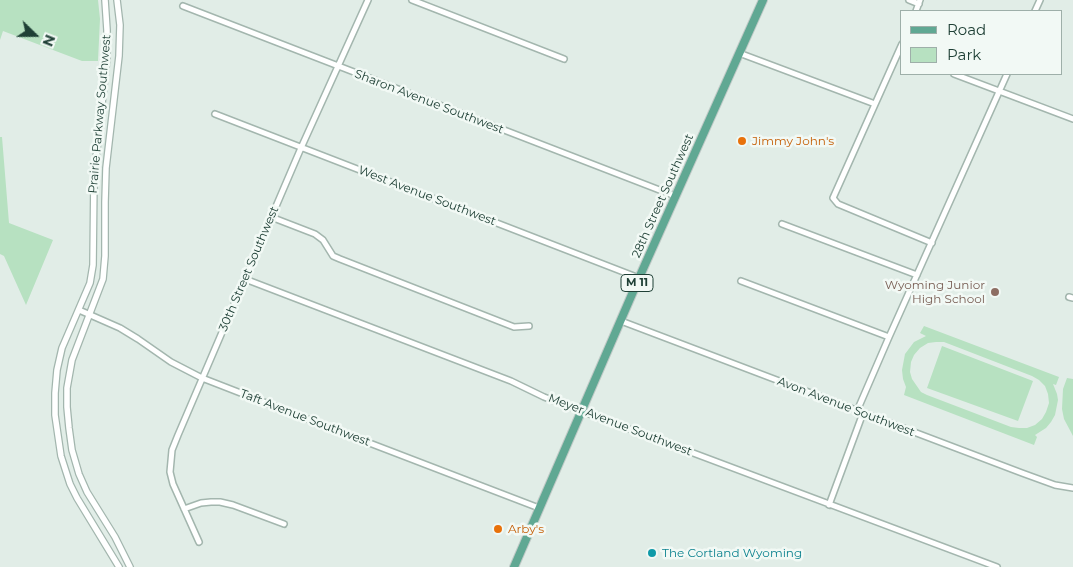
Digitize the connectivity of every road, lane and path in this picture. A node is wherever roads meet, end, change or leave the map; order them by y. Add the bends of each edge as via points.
1 (105, 0) edge
2 (118, 0) edge
3 (368, 0) edge
4 (412, 0) edge
5 (763, 0) edge
6 (909, 0) edge
7 (920, 2) edge
8 (183, 6) dead end
9 (739, 53) junction
10 (900, 53) edge
11 (564, 59) dead end
12 (338, 66) junction
13 (957, 75) edge
14 (1007, 75) edge
15 (1000, 91) junction
16 (875, 104) junction
17 (215, 114) dead end
18 (1073, 119) edge
19 (301, 148) junction
20 (676, 196) junction
21 (271, 217) junction
22 (782, 224) dead end
23 (932, 243) junction
24 (917, 275) junction
25 (639, 278) junction
26 (245, 279) junction
27 (741, 281) dead end
28 (79, 310) junction
29 (90, 315) junction
30 (621, 321) junction
31 (529, 326) dead end
32 (889, 337) junction
33 (202, 378) junction
34 (581, 411) junction
35 (857, 411) junction
36 (863, 413) junction
37 (70, 439) junction
38 (59, 441) junction
39 (1073, 488) edge
40 (829, 504) junction
41 (539, 508) junction
42 (184, 509) junction
43 (284, 524) dead end
44 (199, 542) dead end
45 (119, 567) edge
46 (130, 567) edge
47 (514, 567) edge
48 (997, 567) edge

1 - 28 street, Prairie Parkway Southwest via 107,58 94,176 93,264 90,283
2 - 29 street, Prairie Parkway Southwest via 119,56 106,168 103,279
3 - 12 street, 30th Street Southwest
4 - 11 street
5 - 9 main road, 28th Street Southwest / M 11
6 - 7 street
8 - 12 street, Sharon Avenue Southwest
9 - 16 street
9 - 20 main road, 28th Street Southwest / M 11
10 - 16 street
12 - 19 street, 30th Street Southwest
12 - 20 street, Sharon Avenue Southwest
13 - 15 street
14 - 15 street
15 - 18 street
15 - 23 street
16 - 23 street via 833,198 838,204
17 - 19 street, West Avenue Southwest
19 - 21 street, 30th Street Southwest
19 - 25 street, West Avenue Southwest
20 - 25 main road, 28th Street Southwest / M 11
21 - 26 street, 30th Street Southwest
21 - 31 street via 315,234 323,240 332,256 514,326
22 - 24 street
23 - 24 street
24 - 32 street
25 - 30 main road, 28th Street Southwest / M 11
26 - 33 street, 30th Street Southwest
26 - 34 street, Meyer Avenue Southwest
27 - 32 street
28 - 29 street, Taft Avenue Southwest
28 - 38 street, Prairie Parkway Southwest via 62,348 57,370 55,415
29 - 33 street, Taft Avenue Southwest via 120,328
29 - 37 street, Prairie Parkway Southwest via 69,373 67,407
30 - 34 main road, 28th Street Southwest / M 11
30 - 35 street, Avon Avenue Southwest
32 - 35 street
33 - 41 street, Taft Avenue Southwest
33 - 42 street, 30th Street Southwest via 172,450 170,472
34 - 40 street, Meyer Avenue Southwest
34 - 41 main road, 28th Street Southwest / M 11
35 - 36 street, Avon Avenue Southwest
36 - 39 street, Avon Avenue Southwest via 1055,485
36 - 40 street
37 - 38 street
37 - 46 street, Prairie Parkway Southwest via 87,492
38 - 45 street, Prairie Parkway Southwest via 65,470 77,498
40 - 48 street, Meyer Avenue Southwest
41 - 47 main road, 28th Street Southwest / M 11
42 - 43 street via 201,503 220,502
42 - 44 street, 30th Street Southwest

